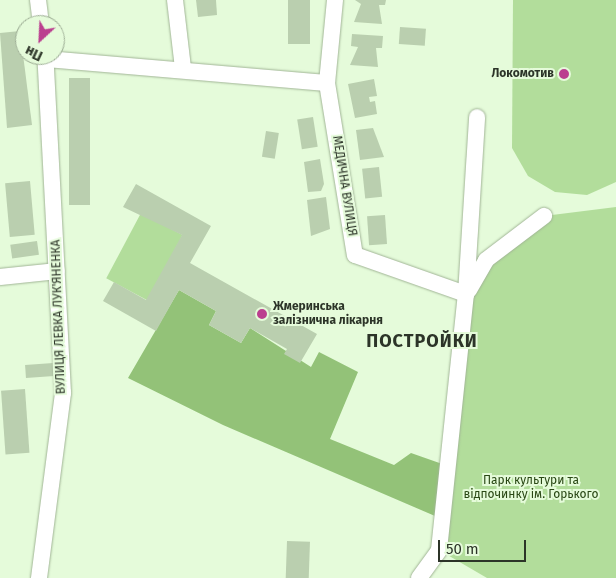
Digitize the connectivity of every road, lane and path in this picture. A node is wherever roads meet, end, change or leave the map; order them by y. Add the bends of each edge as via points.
1 (38, 0) edge
2 (174, 0) edge
3 (335, 0) edge
4 (40, 15) edge
5 (65, 59) edge
6 (45, 65) edge
7 (183, 68) junction
8 (327, 83) junction
9 (477, 117) dead end
10 (544, 216) dead end
11 (57, 271) junction
12 (0, 277) edge
13 (466, 294) junction
14 (39, 578) edge
15 (419, 578) edge

1 - 4 street
2 - 7 street
3 - 8 street, МЕДИЧНА ВУЛИЦЯ
5 - 7 street
6 - 11 street, ВУЛИЦЯ ЛЕВКА ЛУК'ЯНЕНКА
7 - 8 street
8 - 13 street, МЕДИЧНА ВУЛИЦЯ via 356,255
9 - 13 street
10 - 13 street via 486,260
11 - 12 street
11 - 14 street, ВУЛИЦЯ ЛЕВКА ЛУК'ЯНЕНКА via 63,394
13 - 15 street via 439,550

